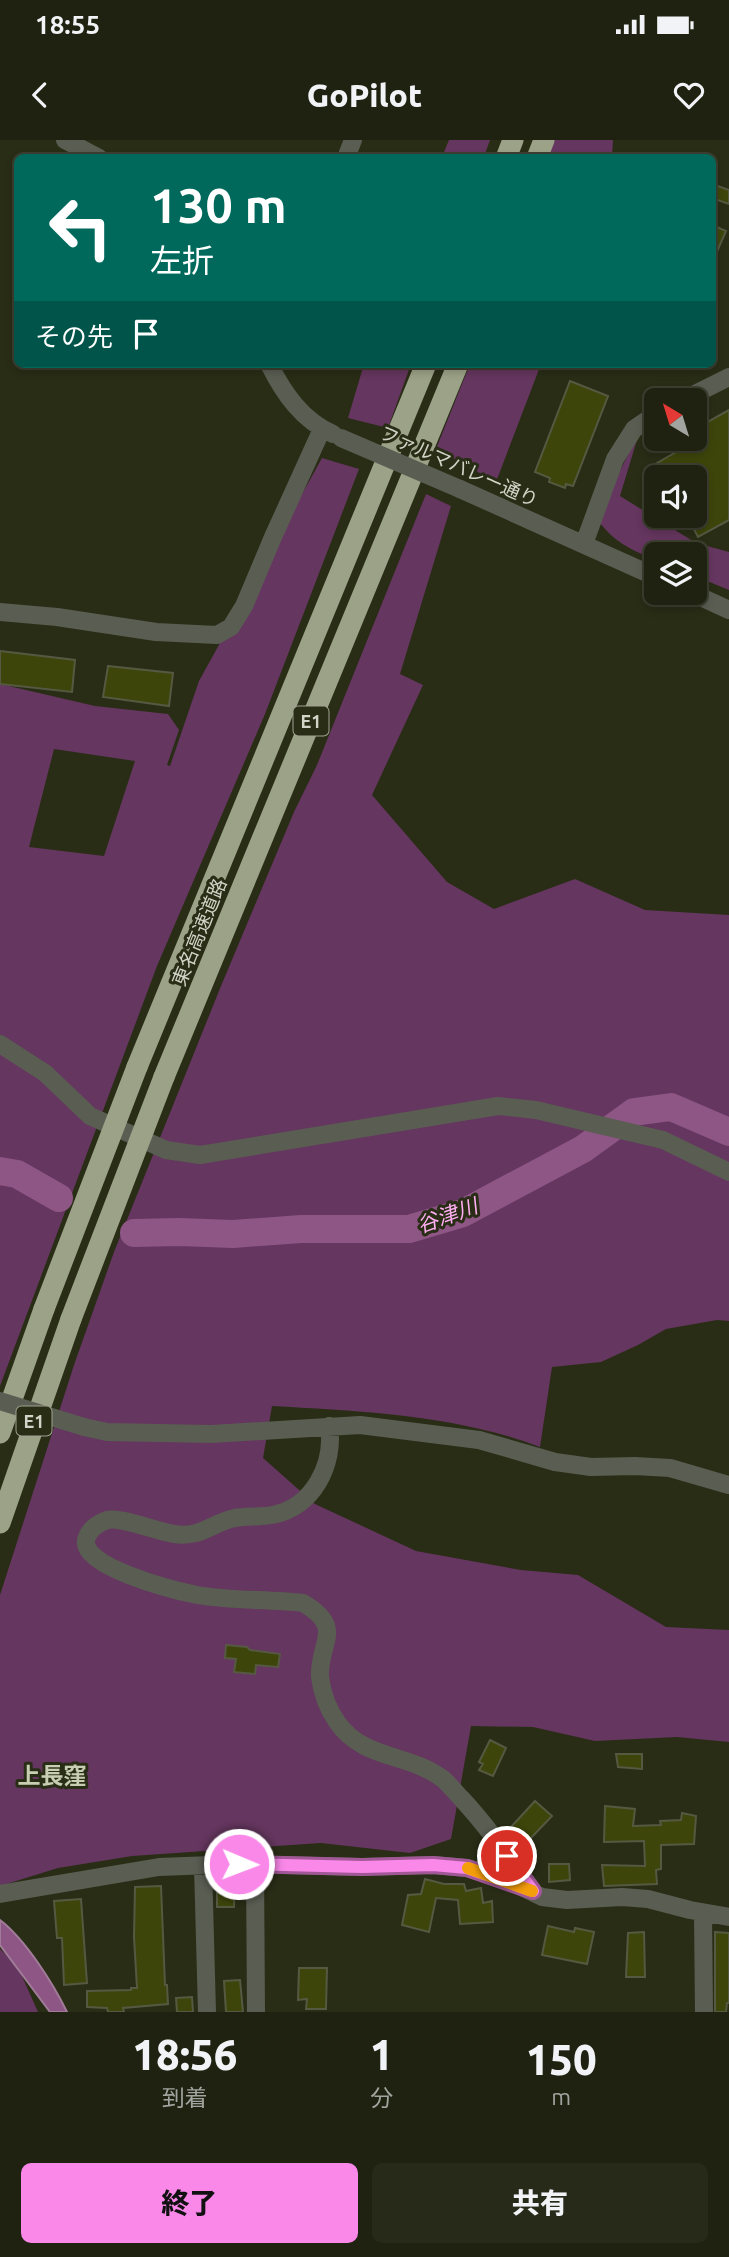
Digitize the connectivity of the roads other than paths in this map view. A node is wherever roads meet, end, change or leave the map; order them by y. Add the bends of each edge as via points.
1 (65, 140) edge
2 (91, 154) edge
3 (270, 368) edge
4 (424, 368) edge
5 (456, 368) edge
6 (729, 377) edge
7 (707, 388) edge
8 (644, 422) edge
9 (322, 429) junction
10 (583, 544) junction
11 (644, 572) edge
12 (707, 600) edge
13 (729, 610) edge
14 (0, 612) edge
15 (0, 1044) edge
16 (729, 1172) edge
17 (0, 1401) edge
18 (329, 1426) junction
19 (0, 1433) edge
20 (729, 1485) edge
21 (0, 1523) edge
22 (255, 1864) junction
23 (203, 1866) junction
24 (533, 1891) junction
25 (0, 1894) edge
26 (703, 1913) junction
27 (729, 1917) edge
28 (206, 2012) edge
29 (256, 2012) edge
30 (704, 2012) edge

1 - 2 street
3 - 9 street, ファルマバレー通り via 291,403
4 - 19 highway, 東名高速道路 / E1, bridge via 137,1067
5 - 21 highway, 東名高速道路 / E1, bridge via 164,1077 71,1319
6 - 7 street
8 - 10 street via 634,429 615,459
9 - 10 street, ファルマバレー通り, bridge
9 - 14 street via 244,606 231,627 217,635
10 - 11 street, ファルマバレー通り
12 - 13 street
15 - 16 street via 45,1073 90,1115 166,1150 200,1156 498,1106 536,1110 663,1140
17 - 18 street, bridge via 107,1432 211,1434
18 - 20 street via 360,1425 479,1440 555,1462 591,1467 670,1468
18 - 24 street via 326,1468 315,1487 287,1510 233,1518 198,1534 174,1534 113,1519 97,1525 85,1543 106,1565 148,1583 198,1595 303,1603 316,1611 327,1631 320,1676 337,1724 372,1752 410,1762 444,1780 480,1818
22 - 23 street
22 - 24 street via 467,1868
22 - 29 street
23 - 25 street via 159,1867
23 - 28 street
24 - 26 street via 542,1898 567,1900 648,1899
26 - 27 street
26 - 30 street

